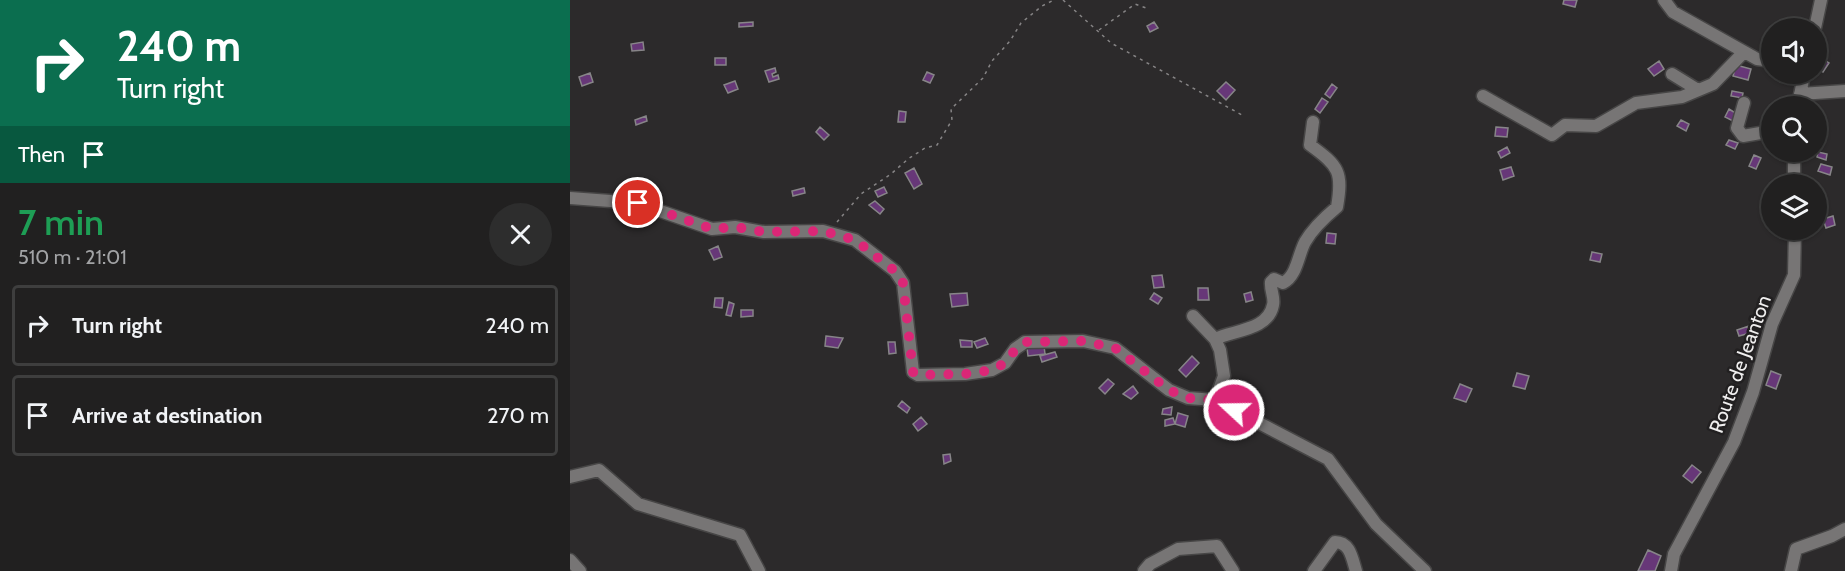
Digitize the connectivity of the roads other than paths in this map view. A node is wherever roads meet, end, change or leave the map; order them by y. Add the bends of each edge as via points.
1 (1664, 0) edge
2 (1821, 0) edge
3 (1817, 18) edge
4 (1744, 52) junction
5 (1761, 60) edge
6 (1672, 74) dead end
7 (1698, 90) junction
8 (1845, 91) edge
9 (1484, 96) dead end
10 (1819, 96) edge
11 (1744, 103) dead end
12 (1313, 122) dead end
13 (1761, 133) edge
14 (570, 198) edge
15 (1795, 240) edge
16 (1193, 316) dead end
17 (1215, 339) junction
18 (1215, 400) junction
19 (570, 477) edge
20 (1845, 529) edge
21 (570, 560) edge
22 (580, 571) edge
23 (759, 571) edge
24 (1144, 571) edge
25 (1233, 571) edge
26 (1314, 571) edge
27 (1356, 571) edge
28 (1425, 571) edge
29 (1671, 571) edge
30 (1791, 571) edge

1 - 4 street via 1673,12
2 - 3 street
4 - 5 street
4 - 7 street via 1713,84
6 - 7 street
7 - 9 street via 1682,97 1636,103 1596,126 1564,124 1552,135
8 - 10 street
11 - 13 street via 1737,128 1743,136
12 - 17 street via 1310,145 1332,161 1341,184 1337,207 1305,243 1287,281 1271,282 1274,302 1263,321
14 - 18 street via 638,203 712,229 823,231 855,240 895,271 903,283 913,372 918,375 992,370 1005,363 1025,342 1083,341 1115,348 1169,390 1188,398
15 - 29 street, Route de Jeanton via 1794,275 1772,324 1753,392 1734,442 1674,554
16 - 17 street
17 - 18 street via 1224,376
18 - 28 street via 1328,459 1376,524
19 - 23 street via 599,470 638,504 740,535
20 - 30 street via 1796,549
21 - 22 street
24 - 25 street via 1178,549 1217,546
26 - 27 street via 1335,542 1345,544 1351,552

